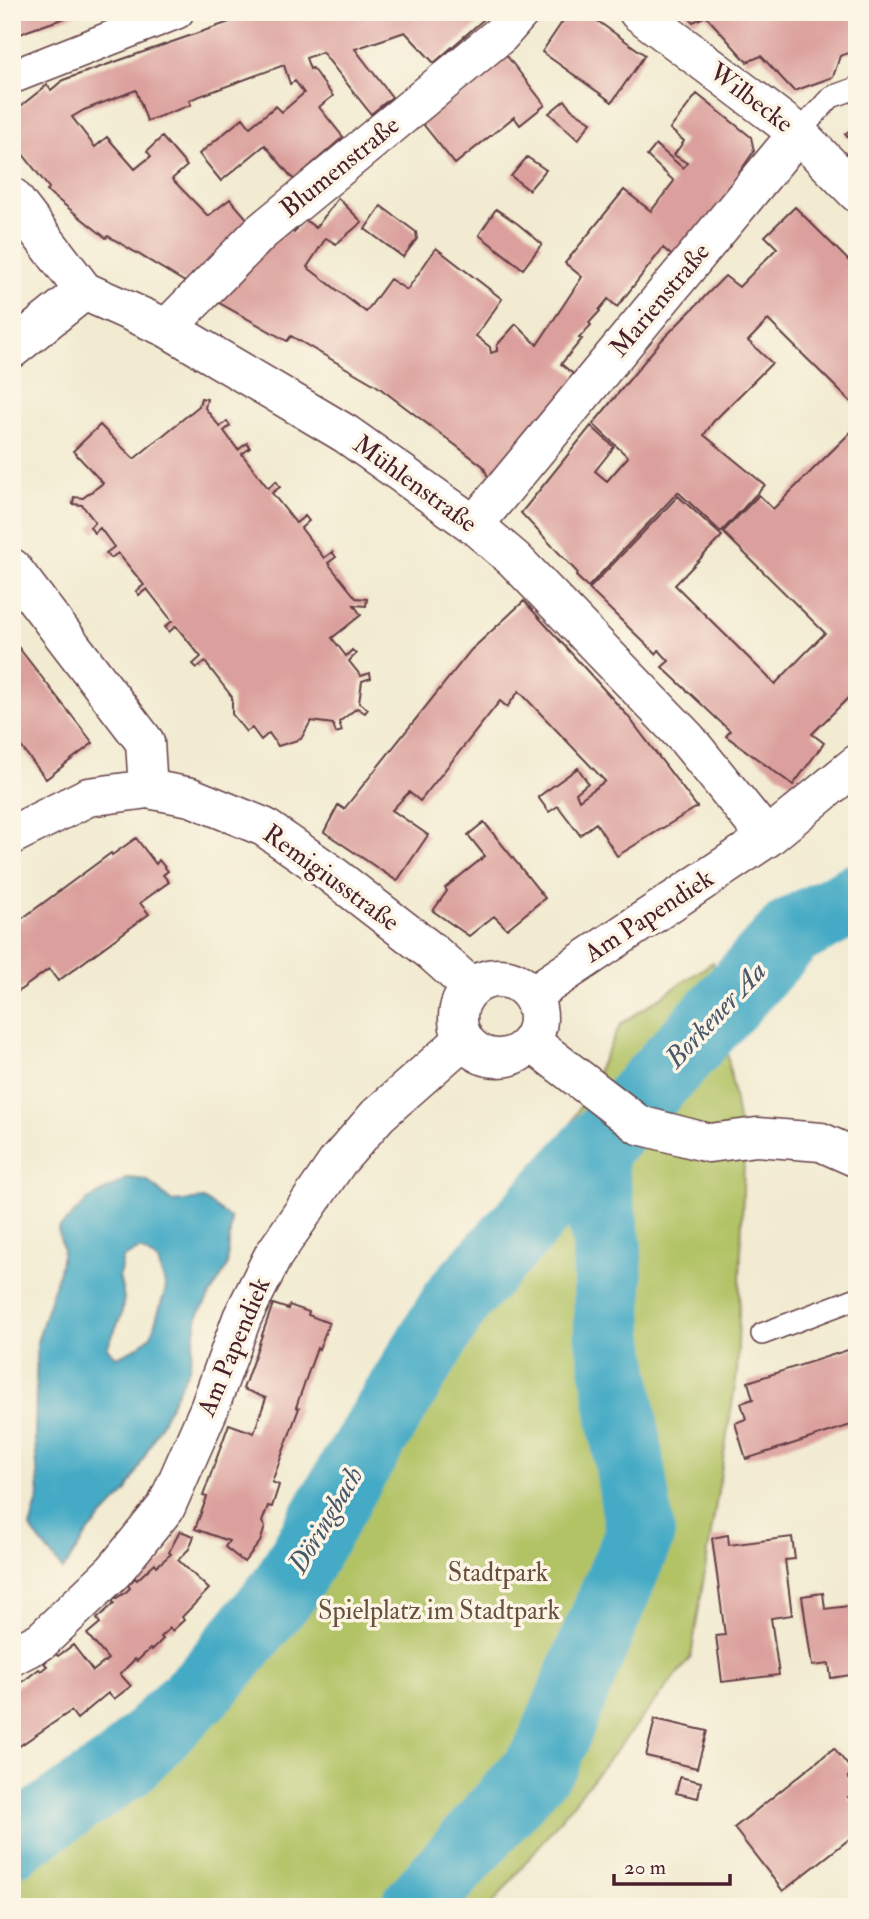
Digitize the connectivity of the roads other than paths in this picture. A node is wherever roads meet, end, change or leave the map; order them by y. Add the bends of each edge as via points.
1 (177, 12) edge
2 (520, 12) edge
3 (638, 12) edge
4 (12, 77) edge
5 (857, 88) edge
6 (798, 133) junction
7 (857, 193) edge
8 (12, 197) edge
9 (84, 291) junction
10 (167, 328) junction
11 (12, 349) edge
12 (474, 525) junction
13 (12, 568) edge
14 (857, 764) edge
15 (148, 789) junction
16 (12, 835) edge
17 (767, 838) junction
18 (471, 987) junction
19 (532, 995) junction
20 (464, 1039) junction
21 (531, 1042) junction
22 (857, 1158) edge
23 (857, 1298) edge
24 (762, 1334) dead end
25 (12, 1656) edge

1 - 4 street
2 - 10 street, Blumenstraße via 500,35 261,232
3 - 6 street, Wilbecke
5 - 6 lane, Marienstraße via 831,97
6 - 7 street, Wilbecke
6 - 12 street, Marienstraße
8 - 9 street, Mühlenstraße
9 - 10 street, Mühlenstraße
9 - 11 street
10 - 12 street, Mühlenstraße via 346,434
12 - 17 street, Mühlenstraße via 515,560 687,739
13 - 15 street via 145,742
14 - 17 street, Am Papendiek
15 - 16 street, Remigiusstraße via 88,797
15 - 18 street, Remigiusstraße via 191,796 264,827 326,870
17 - 19 street, Am Papendiek
18 - 19 street via 496,977 522,985
18 - 20 street via 459,1006
19 - 21 street via 539,1018
20 - 21 street via 472,1049 496,1059 510,1057
20 - 25 street, Am Papendiek via 378,1115 338,1161 273,1256 242,1318 166,1507 114,1571 41,1642
21 - 22 street via 639,1125 709,1143 757,1137 821,1142
23 - 24 lane

